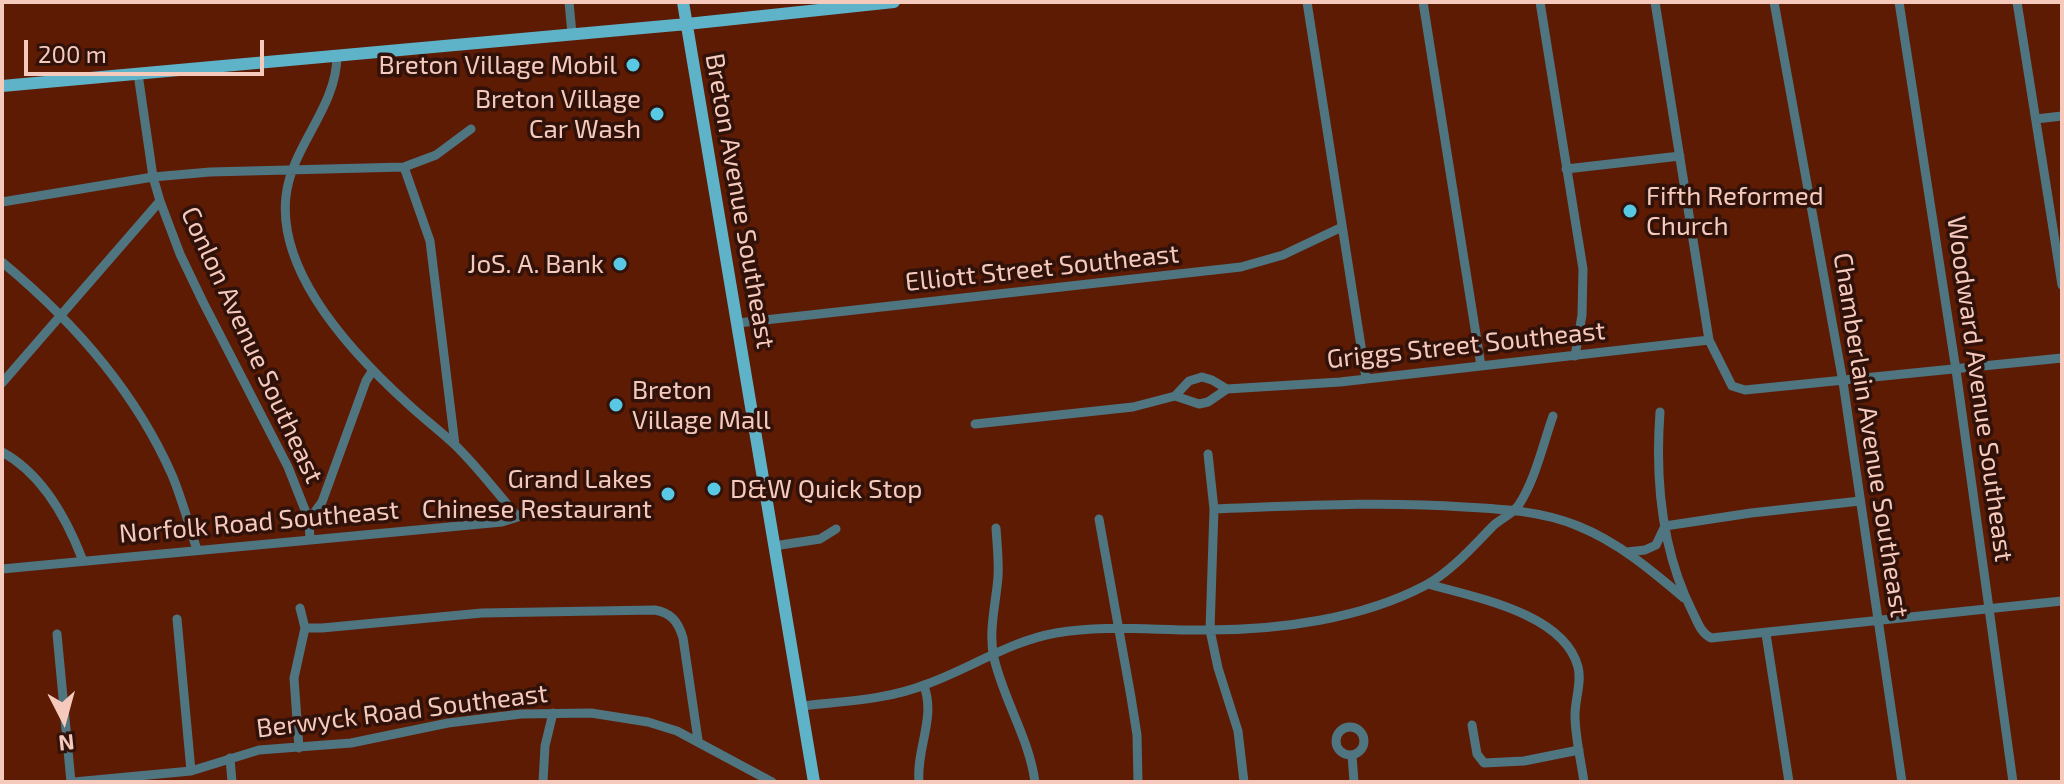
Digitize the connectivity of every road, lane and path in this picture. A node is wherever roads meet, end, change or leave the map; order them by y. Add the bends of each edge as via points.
1 (569, 2) edge
2 (683, 2) edge
3 (894, 2) edge
4 (1307, 2) edge
5 (1423, 2) edge
6 (1540, 2) edge
7 (1655, 2) edge
8 (1774, 2) edge
9 (1899, 2) edge
10 (2017, 2) edge
11 (804, 7) edge
12 (687, 24) junction
13 (572, 34) junction
14 (337, 55) junction
15 (138, 74) junction
16 (2, 86) edge
17 (2062, 116) edge
18 (2036, 119) junction
19 (471, 129) dead end
20 (1680, 156) junction
21 (404, 167) junction
22 (1566, 169) junction
23 (292, 170) junction
24 (153, 177) junction
25 (160, 201) junction
26 (2, 202) edge
27 (1342, 227) junction
28 (2, 262) edge
29 (2062, 285) edge
30 (60, 317) junction
31 (738, 323) junction
32 (1709, 340) junction
33 (1575, 356) junction
34 (2062, 358) edge
35 (1481, 366) junction
36 (373, 370) junction
37 (1956, 370) junction
38 (1366, 378) junction
39 (1843, 382) junction
40 (2, 383) edge
41 (1227, 389) junction
42 (1175, 396) junction
43 (1660, 412) dead end
44 (1553, 416) dead end
45 (975, 424) dead end
46 (455, 445) junction
47 (2, 452) edge
48 (1208, 454) dead end
49 (1860, 501) junction
50 (1214, 509) junction
51 (1515, 510) junction
52 (1099, 519) dead end
53 (309, 520) junction
54 (1665, 526) junction
55 (996, 528) dead end
56 (836, 529) dead end
57 (310, 540) junction
58 (774, 546) junction
59 (197, 550) junction
60 (1627, 552) junction
61 (83, 561) junction
62 (2, 569) edge
63 (1428, 584) junction
64 (1686, 600) junction
65 (2062, 601) edge
66 (300, 608) dead end
67 (1990, 609) junction
68 (177, 619) dead end
69 (1878, 621) junction
70 (305, 628) junction
71 (1117, 628) junction
72 (1210, 630) junction
73 (57, 634) dead end
74 (1766, 634) junction
75 (993, 655) junction
76 (924, 686) junction
77 (802, 706) junction
78 (553, 713) junction
79 (1472, 725) dead end
80 (698, 740) junction
81 (299, 748) junction
82 (1579, 750) junction
83 (1352, 755) dead end
84 (230, 758) junction
85 (191, 771) junction
86 (72, 782) edge
87 (232, 782) edge
88 (543, 782) edge
89 (772, 782) edge
90 (814, 782) edge
91 (919, 782) edge
92 (1035, 782) edge
93 (1138, 782) edge
94 (1244, 782) edge
95 (1354, 782) edge
96 (1584, 782) edge
97 (1789, 782) edge
98 (1902, 782) edge
99 (2013, 782) edge

1 - 13 street
2 - 12 main road, Breton Avenue Southeast
3 - 11 main road
4 - 27 street
5 - 35 street
6 - 22 street
7 - 20 street
8 - 39 street, Chamberlain Avenue Southeast
9 - 37 street, Woodward Avenue Southeast
10 - 18 street
11 - 12 main road
12 - 13 main road
12 - 31 main road, Breton Avenue Southeast
13 - 14 main road
14 - 15 main road
14 - 23 street via 330,98
15 - 16 main road
15 - 24 street, Conlon Avenue Southeast
17 - 18 street
18 - 29 street
19 - 21 street via 436,155
20 - 22 street
20 - 32 street
21 - 23 street
21 - 46 street via 430,241
22 - 33 street via 1583,269
23 - 24 street
23 - 36 street via 286,218 294,257 326,312
24 - 25 street, Conlon Avenue Southeast
24 - 26 street
25 - 30 street
25 - 53 street, Conlon Avenue Southeast via 180,254 288,467
27 - 31 street, Elliott Street Southeast via 1283,255 1241,267
27 - 38 street
28 - 30 street
30 - 40 street
30 - 59 street via 119,380 141,417 172,476
31 - 58 main road, Breton Avenue Southeast
32 - 33 street, Griggs Street Southeast
32 - 39 street via 1737,388
33 - 35 street, Griggs Street Southeast
34 - 37 street
35 - 38 street, Griggs Street Southeast
36 - 46 street
36 - 53 street via 322,502
37 - 39 street
37 - 67 street, Woodward Avenue Southeast
38 - 41 street, Griggs Street Southeast
39 - 49 street, Chamberlain Avenue Southeast
41 - 42 street, Griggs Street Southeast via 1199,404
41 - 42 street, Griggs Street Southeast via 1202,377 1189,381
42 - 45 street, Griggs Street Southeast via 1126,408
43 - 54 street via 1658,468
44 - 51 street
46 - 57 street, Norfolk Road Southeast via 518,517
47 - 61 street via 24,468 64,516
48 - 50 street
49 - 54 street
49 - 69 street, Chamberlain Avenue Southeast
50 - 51 street via 1385,503
50 - 72 street
51 - 60 street via 1577,525
51 - 63 street
52 - 71 street
53 - 57 street, Conlon Avenue Southeast
54 - 60 street via 1656,545
54 - 64 street
55 - 75 street
56 - 58 street via 820,539
57 - 59 street, Norfolk Road Southeast
58 - 77 main road, Breton Avenue Southeast
59 - 61 street, Norfolk Road Southeast
60 - 64 street
61 - 62 street, Norfolk Road Southeast
63 - 72 street via 1341,615
63 - 82 street via 1499,603 1557,636 1577,664
64 - 74 street via 1711,638
65 - 67 street
66 - 70 street
67 - 69 street
67 - 99 street, Woodward Avenue Southeast
68 - 85 street
69 - 74 street
69 - 98 street, Chamberlain Avenue Southeast
70 - 80 street via 482,613 666,612 680,626 683,638
70 - 81 street via 294,678
71 - 72 street
71 - 75 street via 1042,636
71 - 93 street via 1137,735
72 - 94 street via 1238,731
73 - 86 street
74 - 97 street
75 - 76 street
75 - 92 street via 1029,749
76 - 77 street
76 - 91 street via 929,709
77 - 90 main road, Breton Avenue Southeast
78 - 80 street, Berwyck Road Southeast via 619,716
78 - 81 street, Berwyck Road Southeast via 448,723
78 - 88 street
79 - 82 street via 1484,763
80 - 89 street, Berwyck Road Southeast
81 - 84 street, Berwyck Road Southeast
82 - 96 street
83 - 95 street
84 - 85 street, Berwyck Road Southeast
84 - 87 street
85 - 86 street, Berwyck Road Southeast

